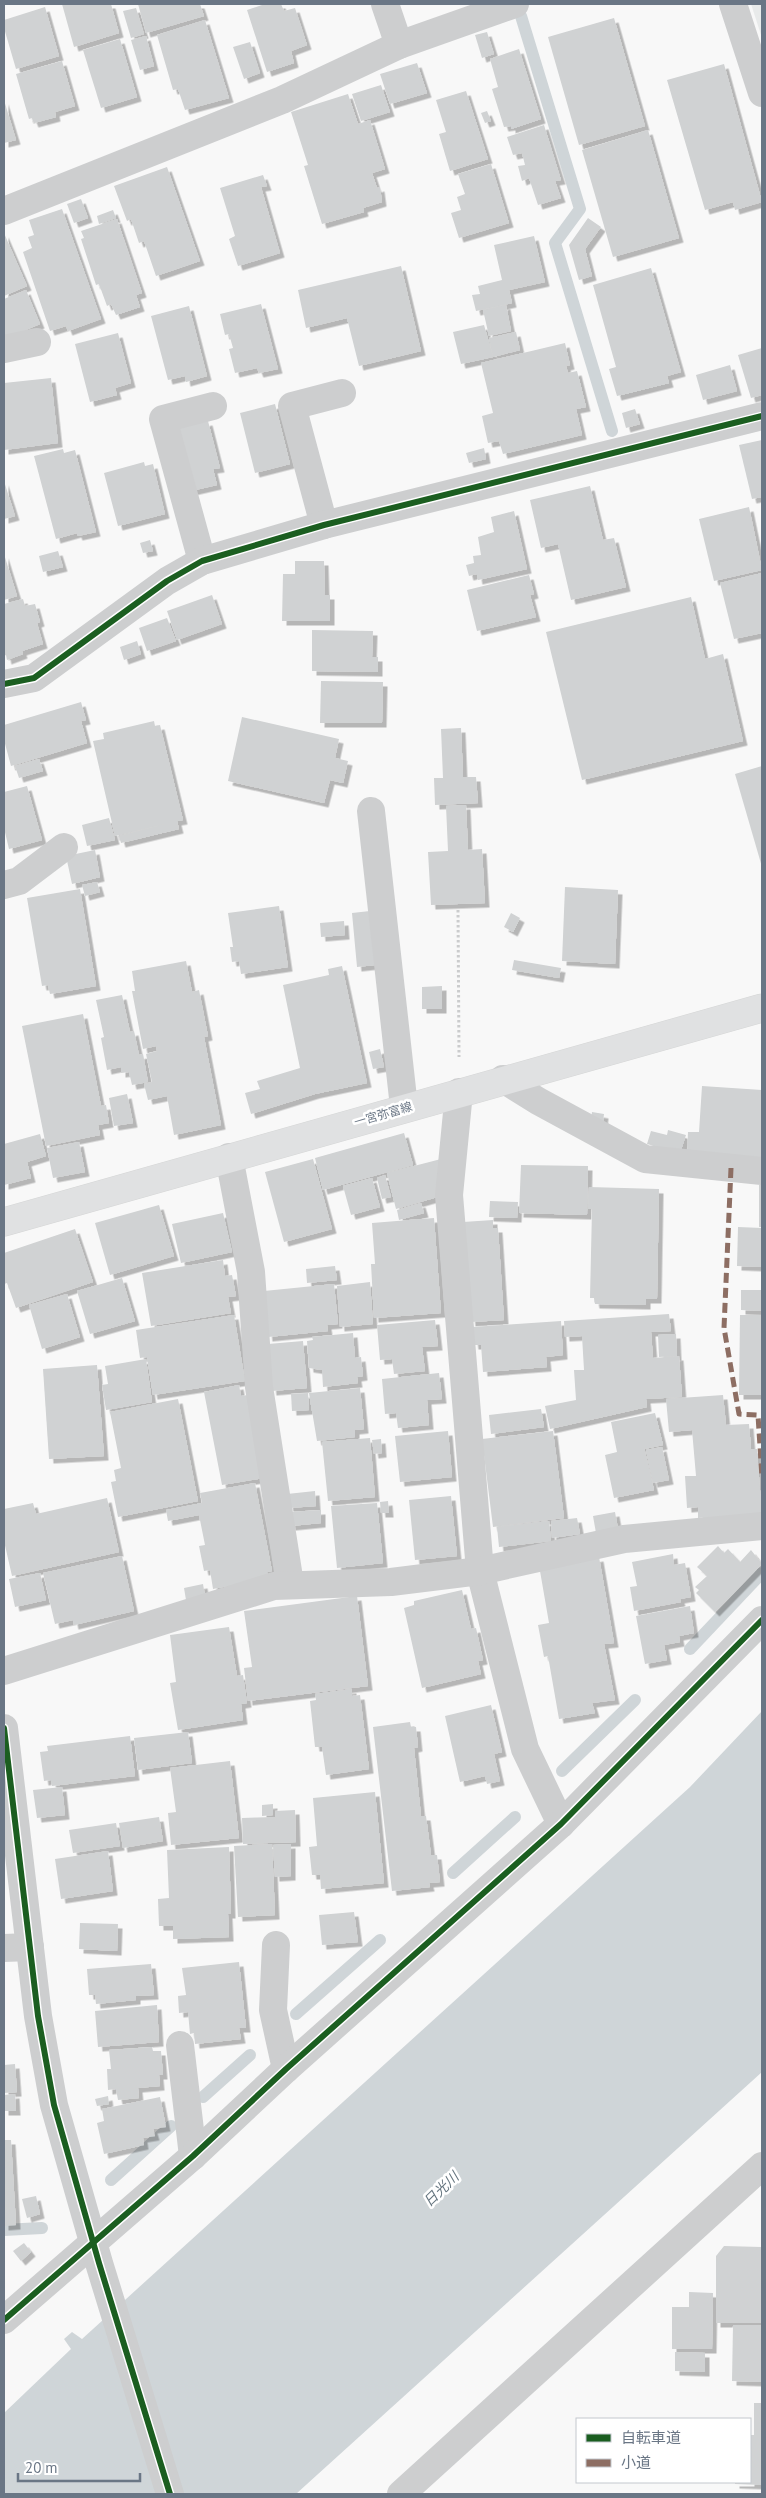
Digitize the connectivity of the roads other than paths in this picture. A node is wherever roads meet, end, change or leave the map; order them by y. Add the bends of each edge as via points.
1 (385, 4) edge
2 (515, 4) edge
3 (733, 4) edge
4 (399, 45) junction
5 (762, 93) edge
6 (4, 211) edge
7 (37, 342) dead end
8 (4, 349) edge
9 (342, 393) dead end
10 (213, 406) dead end
11 (762, 416) edge
12 (324, 525) junction
13 (202, 561) junction
14 (4, 684) edge
15 (370, 811) dead end
16 (64, 847) dead end
17 (4, 885) edge
18 (762, 1008) edge
19 (503, 1079) junction
20 (459, 1092) junction
21 (404, 1108) junction
22 (230, 1157) junction
23 (762, 1171) edge
24 (4, 1222) edge
25 (762, 1526) edge
26 (480, 1571) junction
27 (290, 1584) junction
28 (762, 1620) edge
29 (4, 1671) edge
30 (4, 1728) edge
31 (5, 1765) edge
32 (561, 1824) junction
33 (276, 1945) dead end
34 (17, 1948) edge
35 (180, 2045) dead end
36 (286, 2069) junction
37 (193, 2156) junction
38 (762, 2166) edge
39 (96, 2253) junction
40 (4, 2320) edge
41 (170, 2494) edge
42 (400, 2494) edge

1 - 4 street
2 - 4 street
3 - 5 street
4 - 6 street via 282,100
7 - 8 street
9 - 12 street via 292,406
10 - 13 street via 162,419
11 - 12 street
12 - 13 street
13 - 14 street via 167,581 34,678
15 - 21 street
16 - 17 street via 19,881
18 - 19 main road, 一宮弥富線
19 - 20 main road, 一宮弥富線
19 - 23 street via 646,1159
20 - 21 main road, 一宮弥富線
20 - 26 street via 449,1195
21 - 22 main road, 一宮弥富線
22 - 24 main road, 一宮弥富線
22 - 27 street via 251,1272 259,1387
25 - 26 street via 624,1539
26 - 27 street via 391,1582
26 - 32 street via 525,1749
27 - 29 street via 194,1610
28 - 32 street
30 - 31 street
31 - 34 street
32 - 36 street
33 - 36 street via 273,2010
34 - 39 street via 38,2016 54,2105
35 - 37 street
36 - 37 street
37 - 39 street
38 - 42 street
39 - 40 street
39 - 41 street

